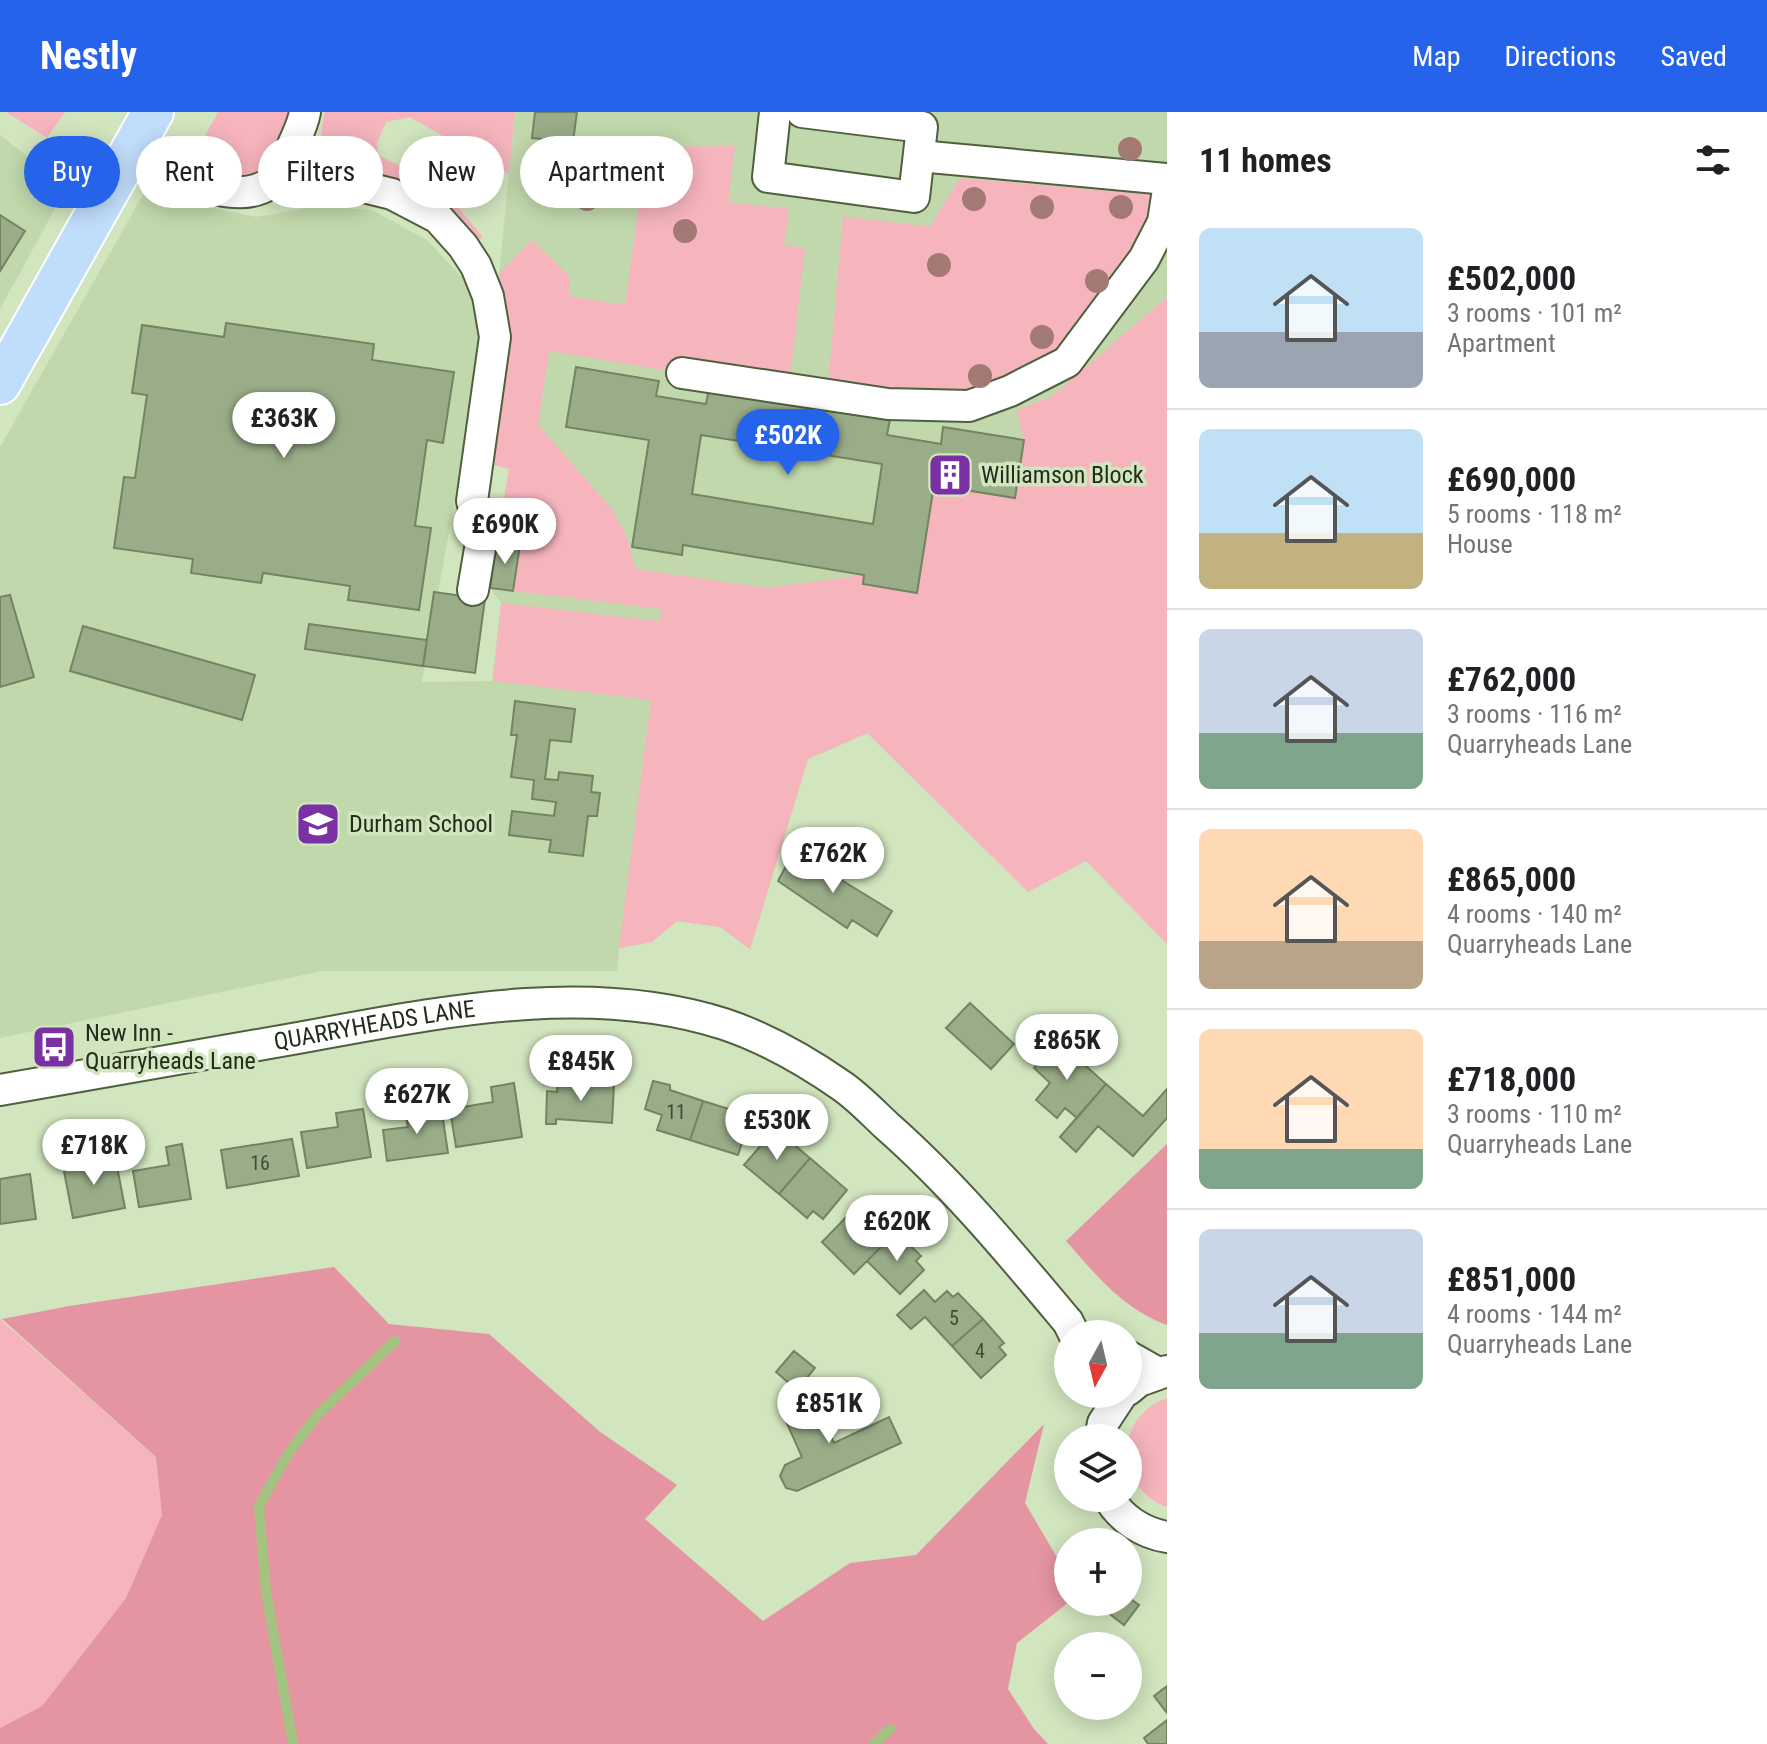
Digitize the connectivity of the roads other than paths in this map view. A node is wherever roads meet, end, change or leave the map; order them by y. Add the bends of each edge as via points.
1 (153, 112) edge
2 (305, 112) edge
3 (775, 112) edge
4 (802, 112) edge
5 (296, 136) edge
6 (130, 151) junction
7 (919, 156) junction
8 (1167, 179) edge
9 (258, 188) edge
10 (383, 192) edge
11 (1167, 196) edge
12 (682, 373) dead end
13 (0, 384) edge
14 (473, 590) dead end
15 (0, 1090) edge
16 (1068, 1320) edge
17 (1142, 1363) edge
18 (1162, 1372) edge
19 (1142, 1385) edge
20 (1120, 1512) edge
21 (1167, 1537) edge

1 - 6 main road
2 - 5 street
3 - 7 street via 768,177 914,197
4 - 7 street via 922,127
6 - 9 street via 191,182 224,192
6 - 13 main road
7 - 8 street
10 - 14 street via 438,218 476,266 488,296 495,337 472,501 482,537
11 - 12 street via 1163,222 1144,259 1067,362 997,396 969,406 888,404
15 - 16 street, QUARRYHEADS LANE via 409,1019 533,1003 633,1006 681,1014 724,1024 777,1046 844,1087 923,1157
17 - 18 street
18 - 19 street
20 - 21 street via 1143,1530

